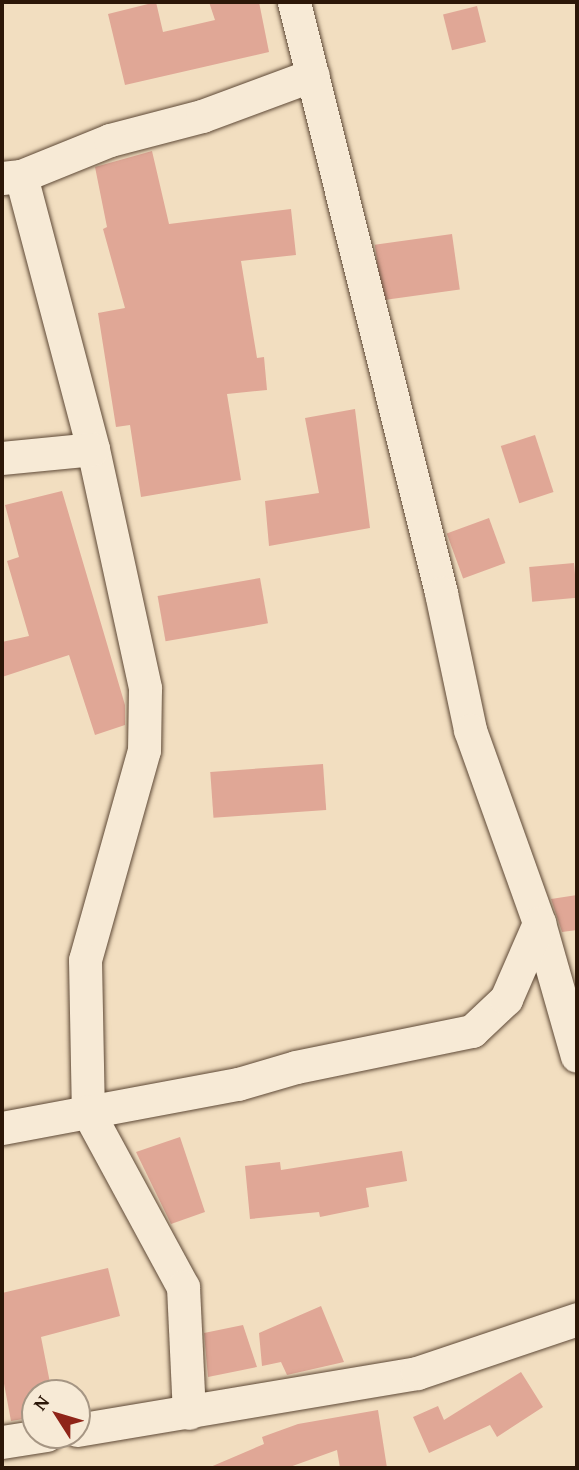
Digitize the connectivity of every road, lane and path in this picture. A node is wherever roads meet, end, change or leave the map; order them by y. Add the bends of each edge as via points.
1 (294, 2) edge
2 (313, 75) junction
3 (12, 177) edge
4 (93, 449) junction
5 (2, 458) edge
6 (539, 923) junction
7 (577, 1056) edge
8 (88, 1112) junction
9 (2, 1128) edge
10 (577, 1319) edge
11 (189, 1413) junction
12 (91, 1428) edge
13 (21, 1439) edge
14 (2, 1442) edge

1 - 2 street
2 - 3 street via 202,116 110,140
2 - 6 street via 442,593 470,730
3 - 4 street
4 - 5 street
4 - 8 street via 145,688 145,737 85,960
6 - 7 street
6 - 8 street via 506,999 472,1031 296,1067 238,1084
8 - 9 street
8 - 11 street via 183,1287
10 - 11 street via 417,1373
11 - 12 street
13 - 14 street

